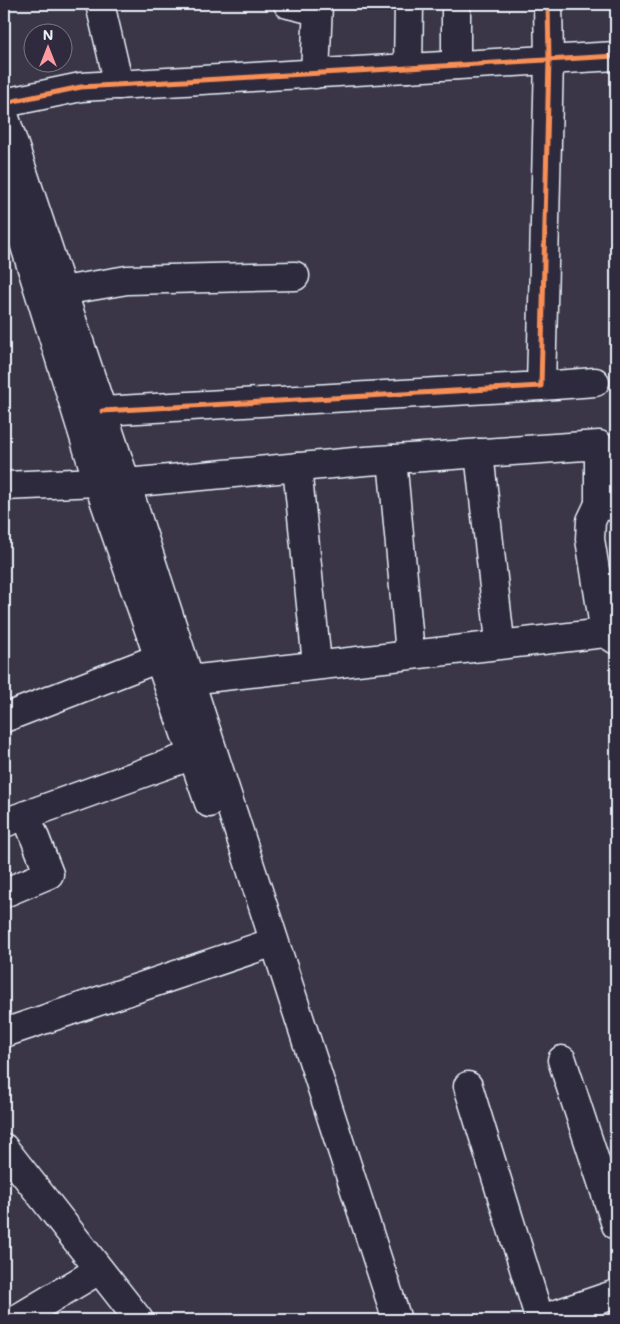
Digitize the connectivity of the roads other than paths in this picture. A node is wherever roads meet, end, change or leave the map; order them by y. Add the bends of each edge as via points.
1 (100, 4) edge
2 (288, 4) edge
3 (409, 4) edge
4 (456, 4) edge
5 (548, 4) edge
6 (318, 7) edge
7 (616, 56) edge
8 (549, 59) junction
9 (456, 65) junction
10 (408, 68) junction
11 (315, 74) junction
12 (119, 85) junction
13 (4, 103) edge
14 (4, 115) edge
15 (9, 169) edge
16 (295, 276) dead end
17 (62, 291) junction
18 (595, 382) dead end
19 (541, 386) junction
20 (102, 411) junction
21 (608, 445) edge
22 (479, 453) junction
23 (392, 458) junction
24 (297, 467) junction
25 (98, 482) junction
26 (126, 483) junction
27 (4, 486) edge
28 (608, 505) edge
29 (500, 632) dead end
30 (611, 636) edge
31 (409, 642) dead end
32 (316, 654) dead end
33 (159, 658) junction
34 (189, 680) junction
35 (4, 718) edge
36 (193, 755) junction
37 (15, 819) edge
38 (4, 893) edge
39 (265, 945) junction
40 (4, 1033) edge
41 (562, 1060) dead end
42 (468, 1086) dead end
43 (4, 1148) edge
44 (13, 1179) edge
45 (616, 1225) edge
46 (99, 1270) junction
47 (616, 1294) edge
48 (30, 1316) edge
49 (139, 1320) edge
50 (377, 1320) edge
51 (397, 1320) edge
52 (539, 1320) edge

1 - 12 street
2 - 6 street
3 - 10 street
4 - 9 street
5 - 8 street
6 - 11 street
7 - 8 street
8 - 9 street
8 - 19 street
9 - 10 street
10 - 11 street
11 - 12 street
12 - 13 street via 81,88
14 - 15 street
15 - 17 street
15 - 25 street
16 - 17 street via 127,280
17 - 20 street
18 - 19 street
19 - 20 street
20 - 26 street
21 - 22 street
21 - 28 street
22 - 23 street
22 - 29 street
23 - 24 street
23 - 31 street
24 - 26 street
24 - 32 street
25 - 26 street
25 - 27 street
25 - 33 street
26 - 34 street
28 - 30 street via 591,521 590,540
30 - 34 street
33 - 35 street
33 - 36 street
34 - 39 street
36 - 37 street
36 - 39 street via 230,860
37 - 38 street via 49,874
39 - 40 street
39 - 50 street
39 - 51 street
41 - 45 street
42 - 52 street
43 - 44 street
44 - 46 street
46 - 48 street
46 - 49 street
47 - 52 street

